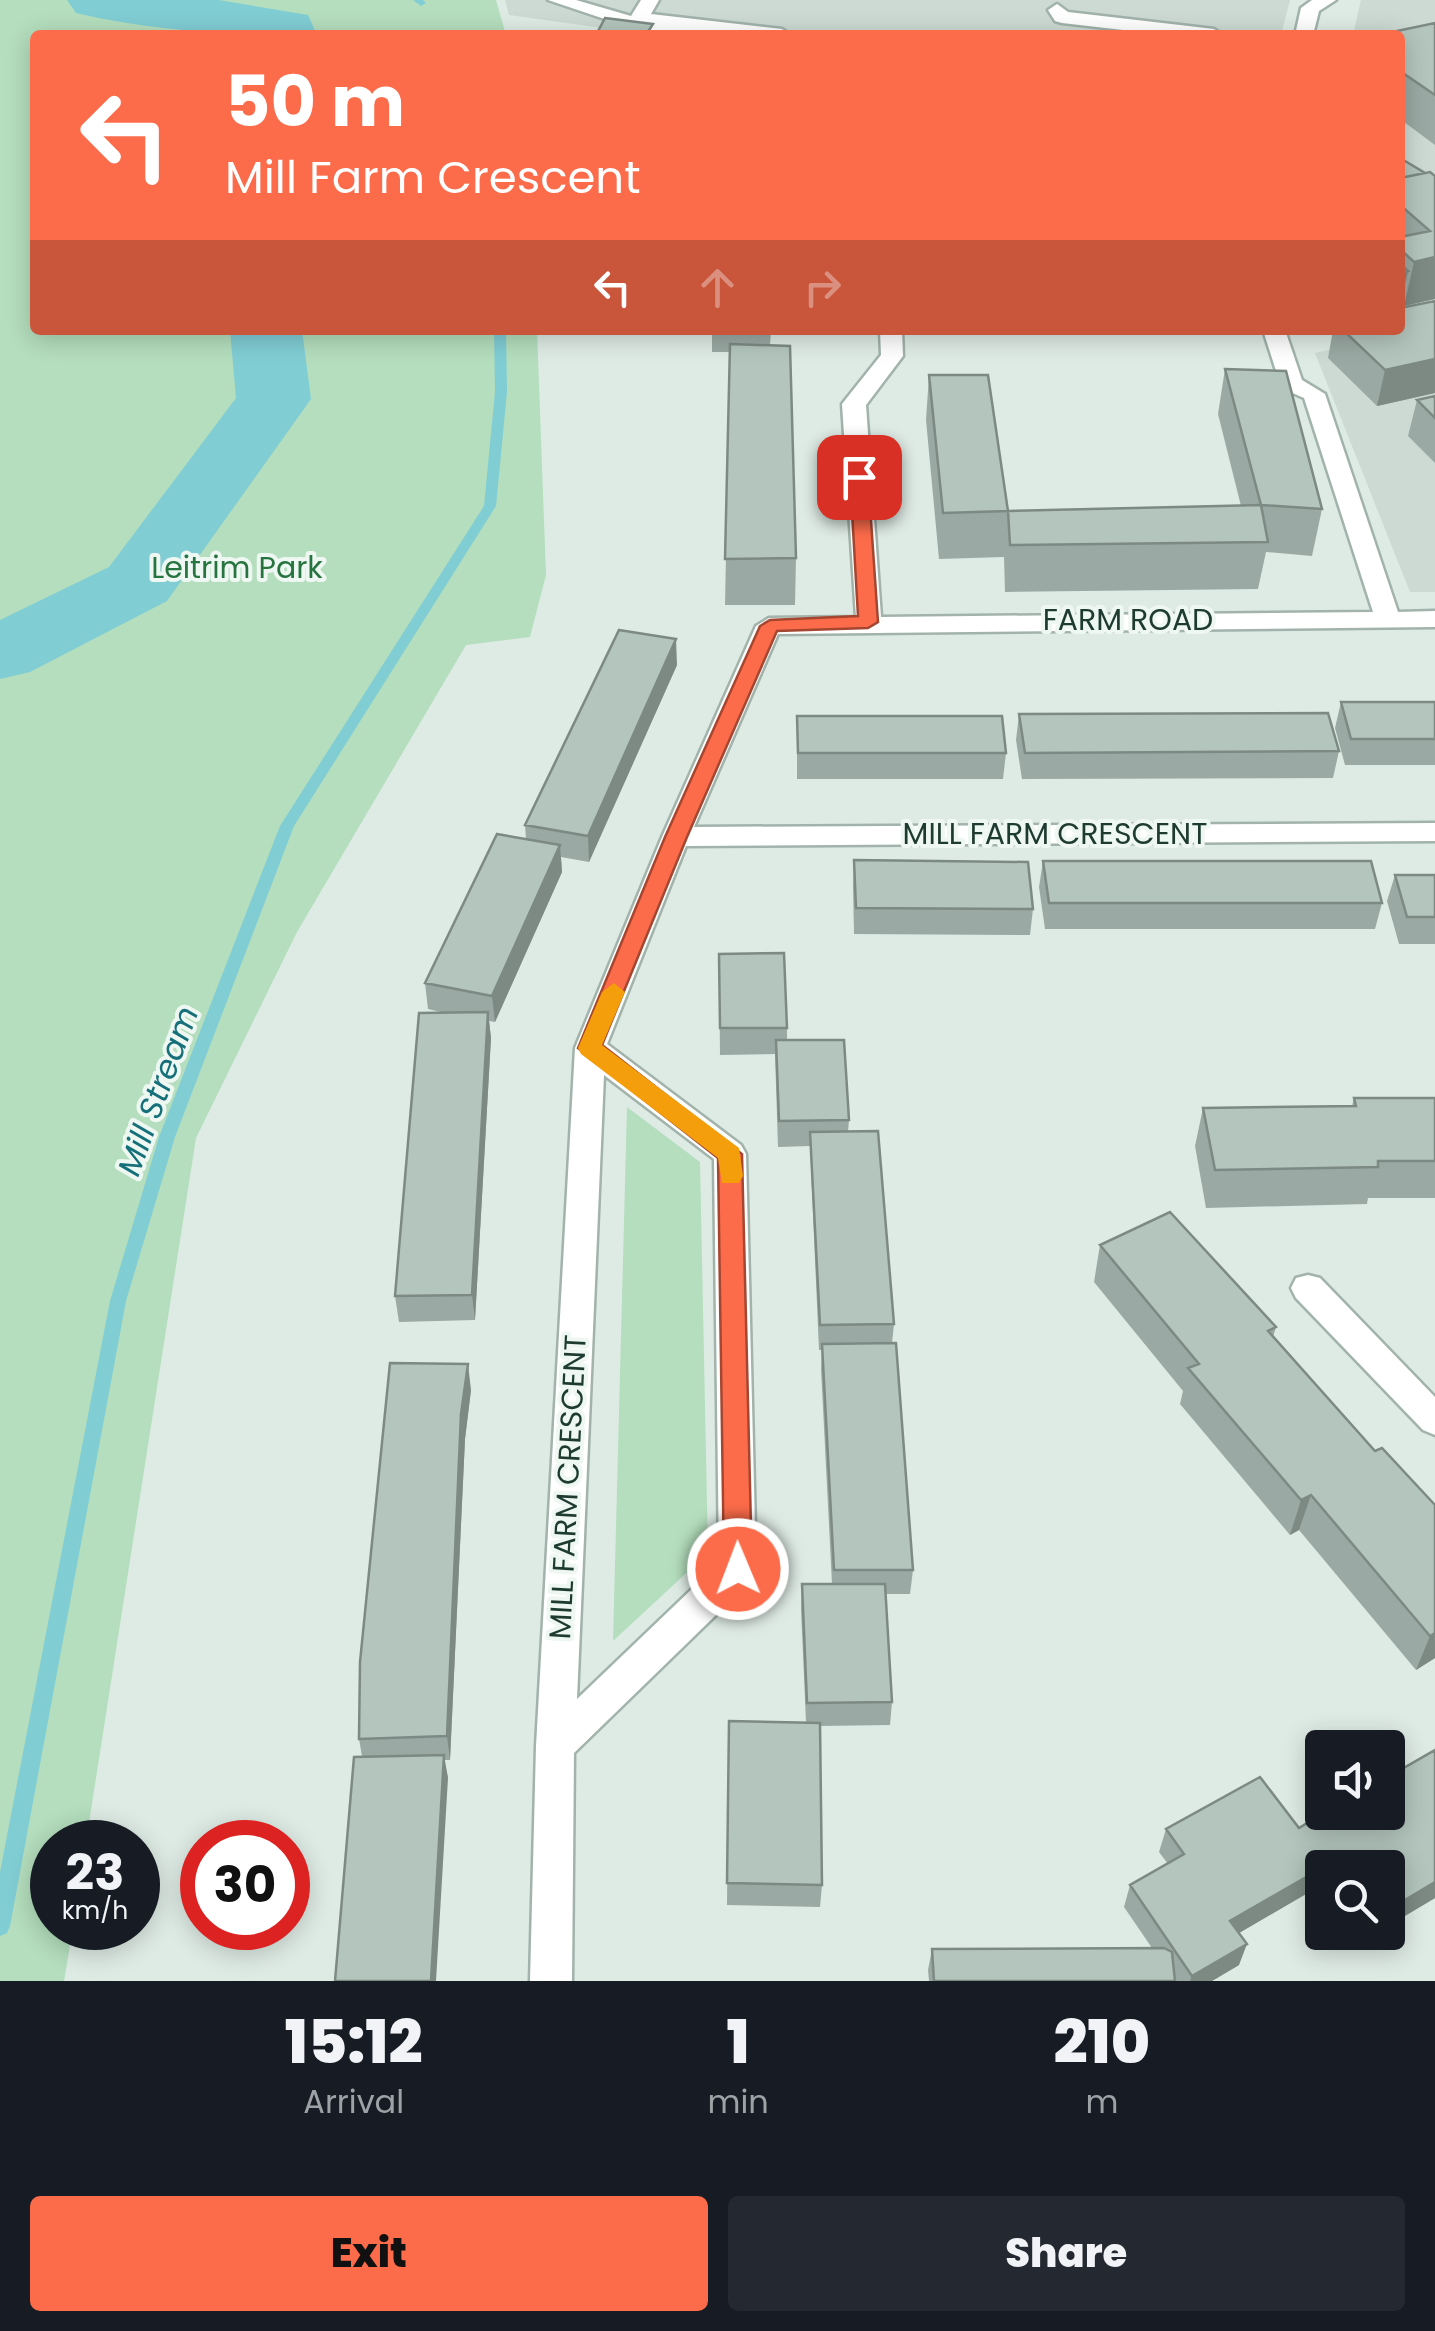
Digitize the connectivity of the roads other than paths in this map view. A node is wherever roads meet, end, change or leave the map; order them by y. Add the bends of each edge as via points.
1 (558, 0) edge
2 (650, 0) edge
3 (1294, 0) edge
4 (1327, 0) edge
5 (1057, 10) dead end
6 (678, 30) edge
7 (739, 30) edge
8 (1164, 30) edge
9 (1287, 30) edge
10 (1305, 30) edge
11 (1321, 30) edge
12 (891, 335) edge
13 (1275, 335) edge
14 (1388, 619) junction
15 (1435, 619) edge
16 (868, 622) junction
17 (770, 626) joint
18 (1435, 832) edge
19 (676, 837) junction
20 (590, 1048) junction
21 (1308, 1288) dead end
22 (1435, 1420) edge
23 (555, 1746) junction
24 (551, 1981) edge

1 - 6 street
2 - 7 street via 640,17
3 - 9 street
4 - 10 street via 1310,8
4 - 11 street
5 - 8 street via 1085,22
12 - 16 street via 892,356 854,404
13 - 14 street via 1284,384 1314,394
14 - 15 street, FARM ROAD
14 - 16 street, FARM ROAD
16 - 17 street, FARM ROAD
17 - 19 street, MILL FARM CRESCENT
18 - 19 street, MILL FARM CRESCENT
19 - 20 street, MILL FARM CRESCENT
20 - 23 street, MILL FARM CRESCENT
20 - 23 street via 730,1154 738,1569
21 - 22 street
23 - 24 street, MILL FARM CRESCENT

